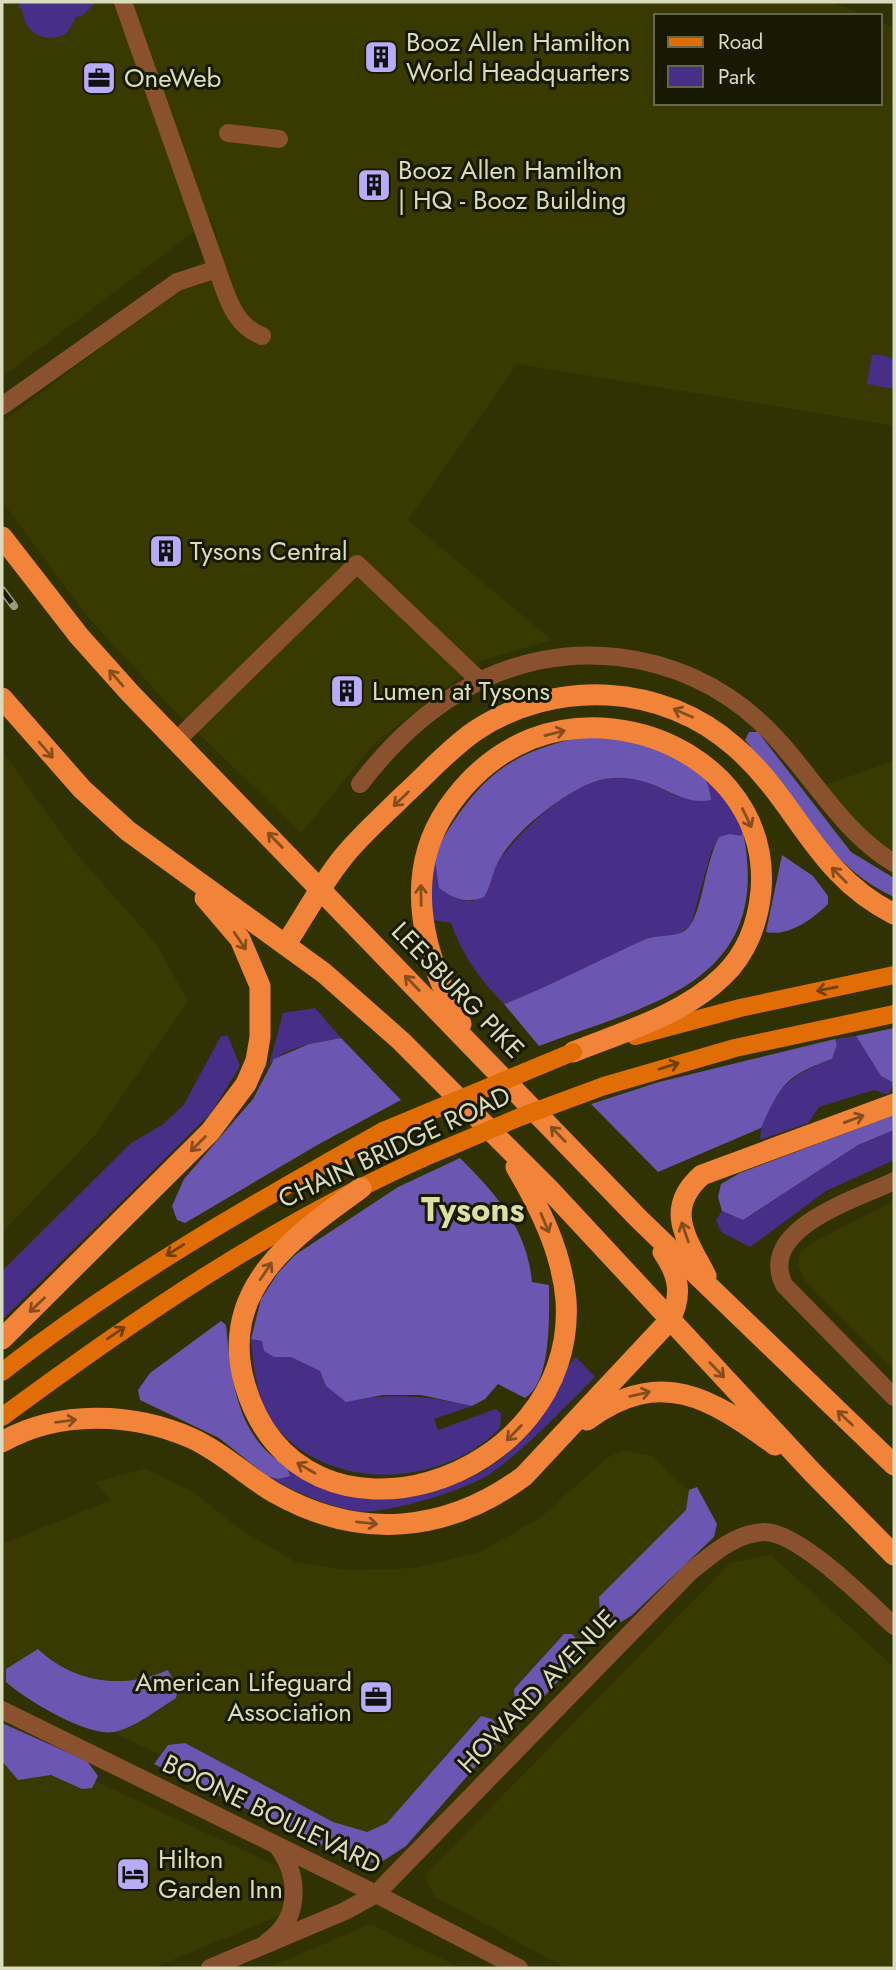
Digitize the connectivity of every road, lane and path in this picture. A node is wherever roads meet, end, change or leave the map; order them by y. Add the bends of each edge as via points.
1 (123, 2) edge
2 (228, 133) dead end
3 (279, 139) dead end
4 (217, 268) junction
5 (262, 336) dead end
6 (2, 406) edge
7 (2, 537) edge
8 (480, 681) junction
9 (2, 698) edge
10 (176, 741) junction
11 (359, 784) dead end
12 (894, 863) edge
13 (180, 870) junction
14 (322, 889) junction
15 (894, 914) edge
16 (286, 944) junction
17 (894, 975) edge
18 (894, 1014) edge
19 (477, 1050) junction
20 (573, 1052) junction
21 (894, 1104) edge
22 (502, 1141) junction
23 (894, 1181) edge
24 (361, 1188) junction
25 (639, 1219) junction
26 (716, 1293) junction
27 (669, 1321) junction
28 (2, 1339) edge
29 (2, 1372) edge
30 (894, 1397) edge
31 (2, 1417) edge
32 (560, 1440) junction
33 (2, 1442) edge
34 (894, 1465) edge
35 (812, 1472) junction
36 (894, 1555) edge
37 (894, 1626) edge
38 (2, 1710) edge
39 (275, 1844) junction
40 (376, 1894) junction
41 (259, 1948) junction
42 (210, 1968) edge
43 (519, 1968) edge

1 - 4 street
2 - 3 street
4 - 5 street via 235,315 248,330
4 - 6 street via 177,282
10 -> 7 highway, LEESBURG PIKE via 79,636
8 - 10 street via 357,564
8 - 11 street via 388,747
8 - 12 street via 528,663 561,657 598,655 668,666 719,692 759,721 866,844
9 -> 13 highway via 82,789
14 -> 10 highway, LEESBURG PIKE
13 - 16 highway
13 -> 28 highway via 240,939 253,962 262,1011 256,1061 235,1102 210,1132
15 -> 14 highway via 878,906 821,857 758,769 714,730 656,702 595,694 539,701 474,732 364,835
14 - 16 highway
19 -> 14 highway, LEESBURG PIKE
16 - 22 highway via 361,1003
17 -> 20 main road, CHAIN BRIDGE ROAD via 740,1008
24 -> 18 main road, CHAIN BRIDGE ROAD, bridge via 520,1117 604,1086 735,1048
19 -> 20 highway via 444,989 424,932 421,874 429,844 459,792 504,753 559,731 619,729 684,750 723,780 751,825 761,865 760,905 739,958 701,995 674,1011
25 -> 19 highway, LEESBURG PIKE
20 -> 29 main road, CHAIN BRIDGE ROAD, bridge via 383,1131 121,1284
26 -> 21 highway via 682,1227 680,1213 690,1186 702,1175
22 -> 24 highway via 534,1198 558,1256 566,1302 558,1361 531,1415 490,1455 462,1472 407,1488 350,1485 305,1469 270,1438 257,1418 241,1370 242,1319 264,1271 291,1240
22 - 27 highway
23 - 30 street via 796,1230 784,1244 778,1271 784,1284
31 -> 24 main road, CHAIN BRIDGE ROAD via 100,1344 222,1263
25 - 26 highway, LEESBURG PIKE
25 - 27 highway via 675,1273 679,1294
34 -> 26 highway, LEESBURG PIKE
27 - 32 highway
27 -> 35 highway
33 -> 32 highway via 66,1420 126,1419 191,1438 306,1507 355,1522 386,1525 417,1523 472,1508 523,1476
32 -> 35 highway via 616,1402 654,1391 675,1392 719,1406
35 - 36 highway
37 - 40 street, HOWARD AVENUE via 806,1549 786,1538 766,1532 720,1547 690,1572
38 - 39 street, BOONE BOULEVARD
39 - 40 street, BOONE BOULEVARD
39 - 41 street via 293,1873 295,1896 281,1926
40 - 41 street, HOWARD AVENUE
40 - 43 street, BOONE BOULEVARD
41 - 42 street, HOWARD AVENUE

